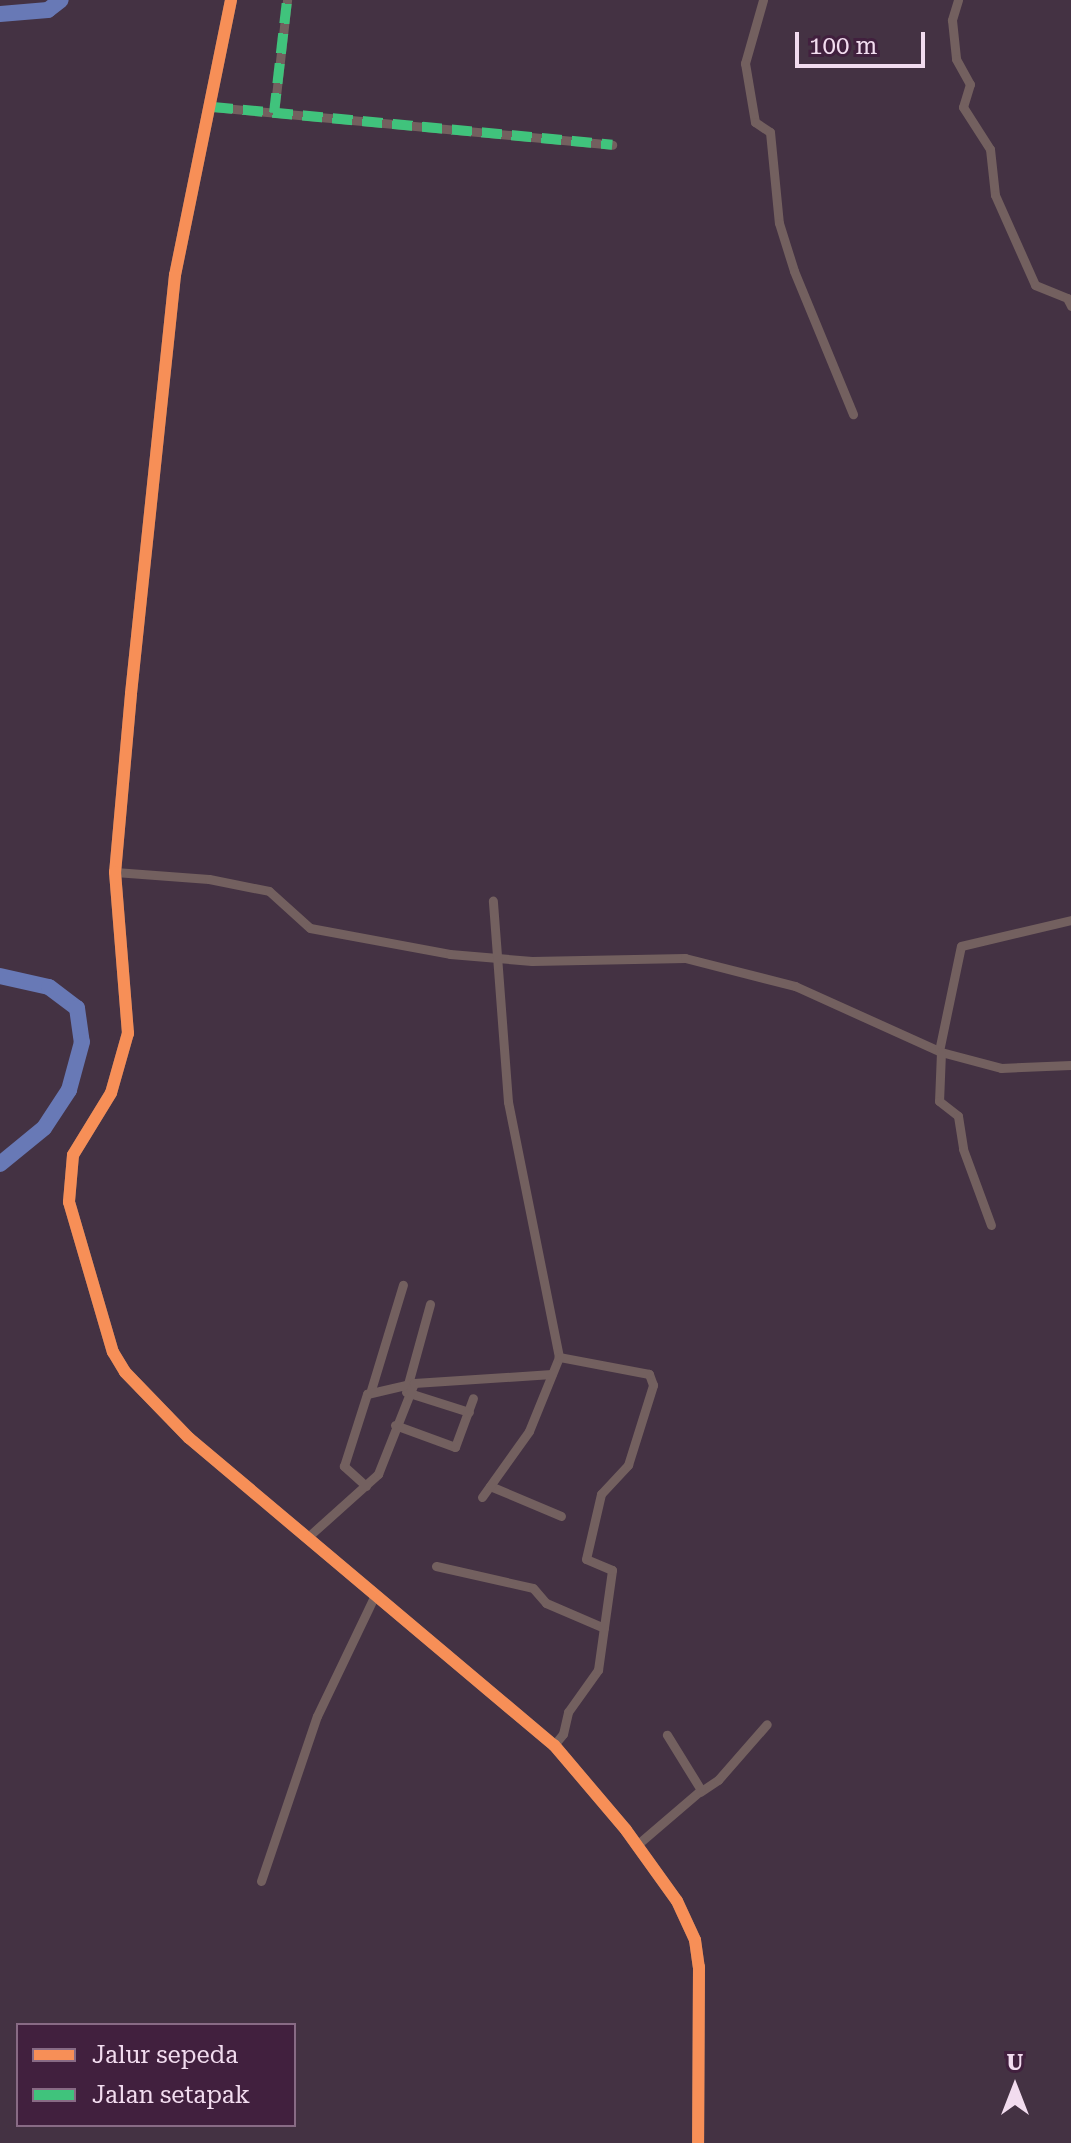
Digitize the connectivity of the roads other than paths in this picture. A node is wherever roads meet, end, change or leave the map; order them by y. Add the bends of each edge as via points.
1 (231, 0) edge
2 (287, 0) edge
3 (763, 0) edge
4 (958, 0) edge
5 (213, 107) junction
6 (274, 113) junction
7 (612, 145) dead end
8 (1071, 306) edge
9 (853, 414) dead end
10 (115, 872) junction
11 (493, 901) dead end
12 (1071, 920) edge
13 (500, 959) junction
14 (940, 1052) junction
15 (1071, 1065) edge
16 (991, 1225) dead end
17 (403, 1285) dead end
18 (430, 1304) dead end
19 (559, 1357) junction
20 (552, 1374) junction
21 (410, 1386) junction
22 (371, 1390) junction
23 (473, 1398) dead end
24 (469, 1412) junction
25 (395, 1425) junction
26 (366, 1486) junction
27 (490, 1486) junction
28 (482, 1497) dead end
29 (561, 1516) dead end
30 (309, 1536) junction
31 (436, 1566) dead end
32 (375, 1595) junction
33 (604, 1628) junction
34 (767, 1724) dead end
35 (667, 1735) dead end
36 (554, 1745) junction
37 (700, 1792) junction
38 (638, 1844) junction
39 (261, 1881) dead end
40 (698, 2143) edge

1 - 5 street
2 - 6 street
3 - 9 street via 745,63 755,122 770,132 779,223
4 - 8 street via 952,20 956,59 970,84 963,107 990,149 995,195 1035,285 1067,298
5 - 6 street
5 - 10 street via 175,275
6 - 7 street
10 - 13 street via 240,884 269,891 317,930
10 - 30 street via 128,1033 111,1093 73,1155 69,1202 85,1261 113,1352 125,1372 189,1438
11 - 13 street
12 - 14 street via 961,946
13 - 14 street via 685,958 795,986
13 - 19 street via 508,1102
14 - 15 street via 1001,1068
14 - 16 street via 939,1101 958,1116 963,1149
17 - 22 street
18 - 21 street
19 - 20 street
19 - 33 street via 653,1378 628,1465 601,1494 586,1559 612,1570
20 - 21 street
20 - 27 street via 529,1431
21 - 22 street
21 - 24 street
21 - 25 street
22 - 26 street via 344,1466
23 - 24 street
24 - 25 street via 455,1447
25 - 26 street via 379,1471
26 - 30 street
27 - 28 street
27 - 29 street
30 - 32 street
31 - 33 street via 533,1588 546,1603
32 - 36 street
32 - 39 street via 317,1716
33 - 36 street via 598,1670 568,1712
34 - 37 street via 718,1780
35 - 37 street
36 - 38 street
37 - 38 street
38 - 40 street via 677,1901 695,1940

